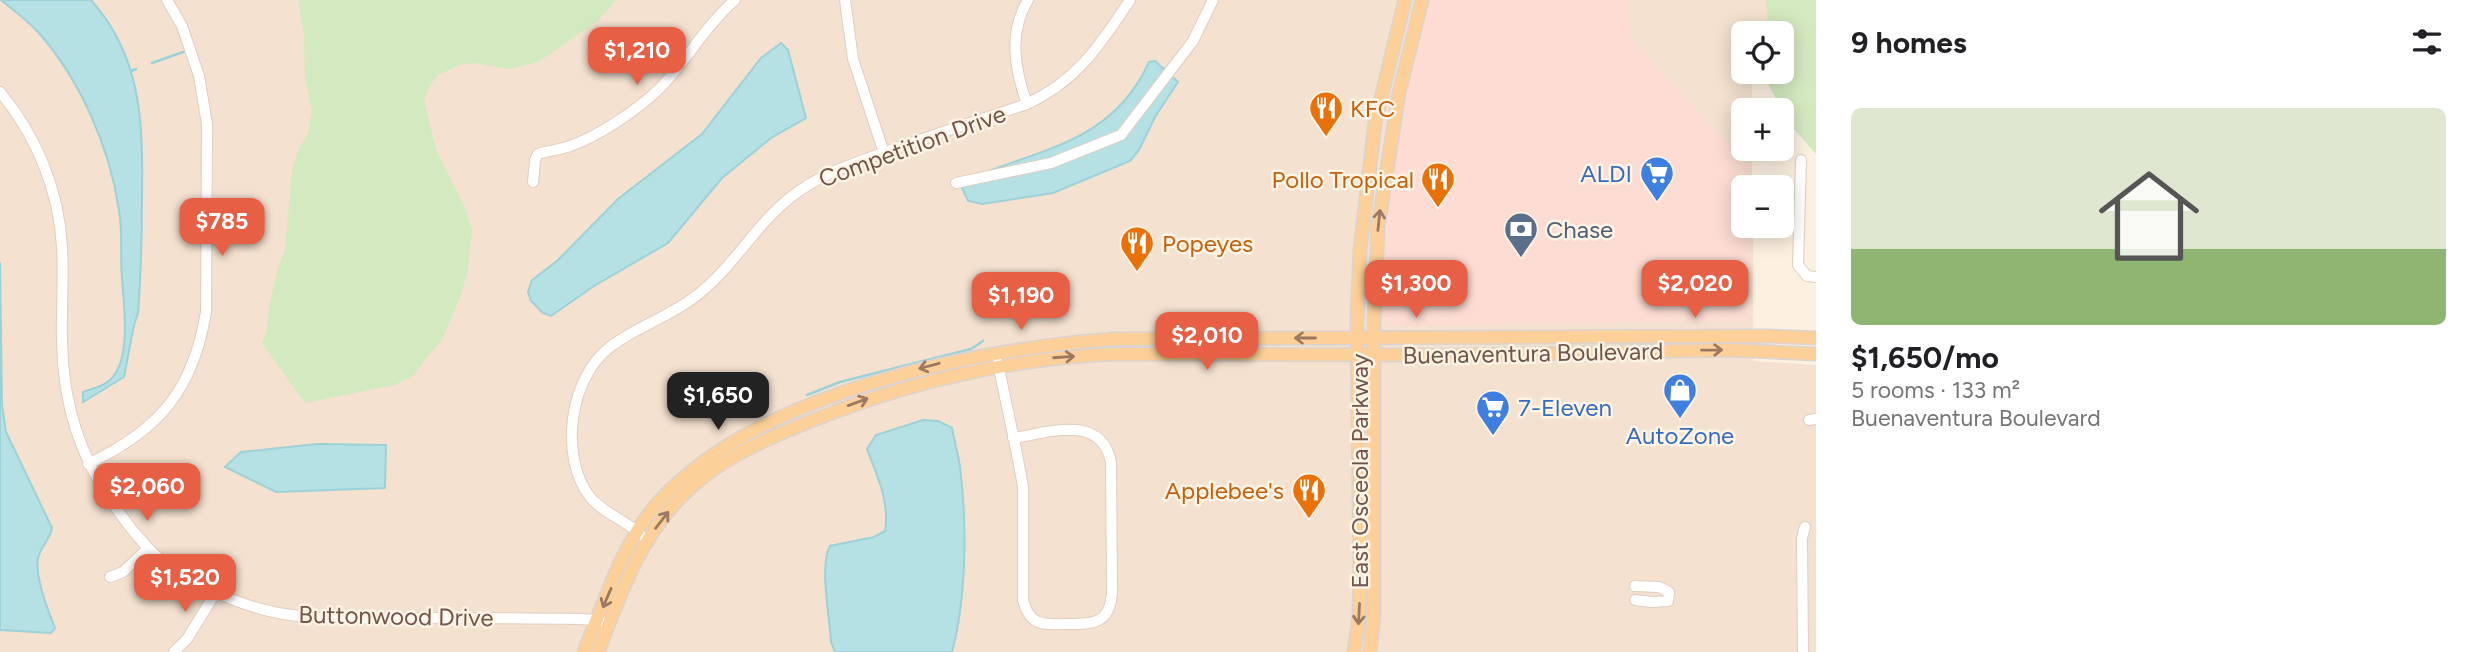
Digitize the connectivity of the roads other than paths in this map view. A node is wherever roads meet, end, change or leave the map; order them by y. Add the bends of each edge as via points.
1 (167, 0) edge
2 (734, 0) edge
3 (845, 0) edge
4 (1028, 0) edge
5 (1130, 0) edge
6 (1213, 0) edge
7 (1405, 0) edge
8 (1422, 0) edge
9 (1396, 32) junction
10 (1412, 37) junction
11 (0, 92) edge
12 (1027, 104) junction
13 (884, 153) junction
14 (1801, 160) dead end
15 (533, 181) dead end
16 (956, 183) dead end
17 (1816, 277) edge
18 (1358, 337) junction
19 (1374, 337) junction
20 (1637, 337) junction
21 (1188, 338) junction
22 (1816, 338) edge
23 (1636, 352) junction
24 (1816, 354) edge
25 (1186, 355) junction
26 (1359, 355) junction
27 (1374, 355) junction
28 (997, 359) junction
29 (1013, 438) junction
30 (88, 464) junction
31 (1805, 527) dead end
32 (642, 536) junction
33 (148, 548) junction
34 (1360, 576) junction
35 (110, 577) dead end
36 (1374, 581) junction
37 (1636, 586) dead end
38 (216, 592) junction
39 (1636, 600) dead end
40 (603, 622) junction
41 (174, 652) edge
42 (584, 652) edge
43 (598, 652) edge
44 (1354, 652) edge
45 (1370, 652) edge
46 (1803, 652) edge

1 - 30 street via 200,76 207,124 206,312 201,342 173,402 136,438
2 - 15 street via 660,88 639,106 569,147 538,154
3 - 13 street via 853,59
4 - 12 street via 1018,25 1015,55
5 - 12 street, Competition Drive via 1086,61 1057,88
6 - 16 street via 1193,41 1121,135 1051,163
7 - 9 main road, East Osceola Parkway
8 - 10 main road, East Osceola Parkway
9 - 10 street
9 - 18 main road, East Osceola Parkway via 1368,173
19 -> 10 main road, East Osceola Parkway via 1384,176
11 - 30 street, Buttonwood Drive via 29,133 56,206 62,245 64,382
12 - 13 street, Competition Drive
13 - 32 street, Competition Drive via 840,168 790,197 698,295 625,336 606,350 588,374 573,416 578,478 601,508
14 - 17 street via 1798,265 1807,276
18 - 19 main road, Buenaventura Boulevard
18 -> 21 main road, Buenaventura Boulevard
18 - 26 main road, East Osceola Parkway
19 - 20 main road, Buenaventura Boulevard
19 - 27 main road, East Osceola Parkway
20 - 22 main road, Buenaventura Boulevard
20 - 23 street
21 - 25 street
21 - 28 main road, Buenaventura Boulevard via 1098,340
23 -> 24 main road, Buenaventura Boulevard
23 - 27 main road, Buenaventura Boulevard
25 - 26 main road, Buenaventura Boulevard
28 -> 25 main road, Buenaventura Boulevard
26 - 27 main road, Buenaventura Boulevard
26 - 34 main road, East Osceola Parkway
27 - 36 main road, East Osceola Parkway
28 - 29 street
28 - 32 main road, Buenaventura Boulevard via 879,395 735,456 699,480
29 - 29 street via 1023,487 1023,600 1027,611 1042,624 1092,624 1111,603 1110,454 1101,440 1080,430
30 - 33 street, Buttonwood Drive
31 - 46 street
32 - 40 main road, Buenaventura Boulevard
33 - 35 street via 123,572
33 - 38 street, Buttonwood Drive
34 - 36 street
34 -> 44 main road, East Osceola Parkway
36 - 45 main road, East Osceola Parkway
37 - 39 street via 1669,592 1668,601
38 - 40 street, Buttonwood Drive via 277,613 325,618
38 - 41 street
40 - 42 main road, Buenaventura Boulevard
40 - 43 main road, Buenaventura Boulevard

